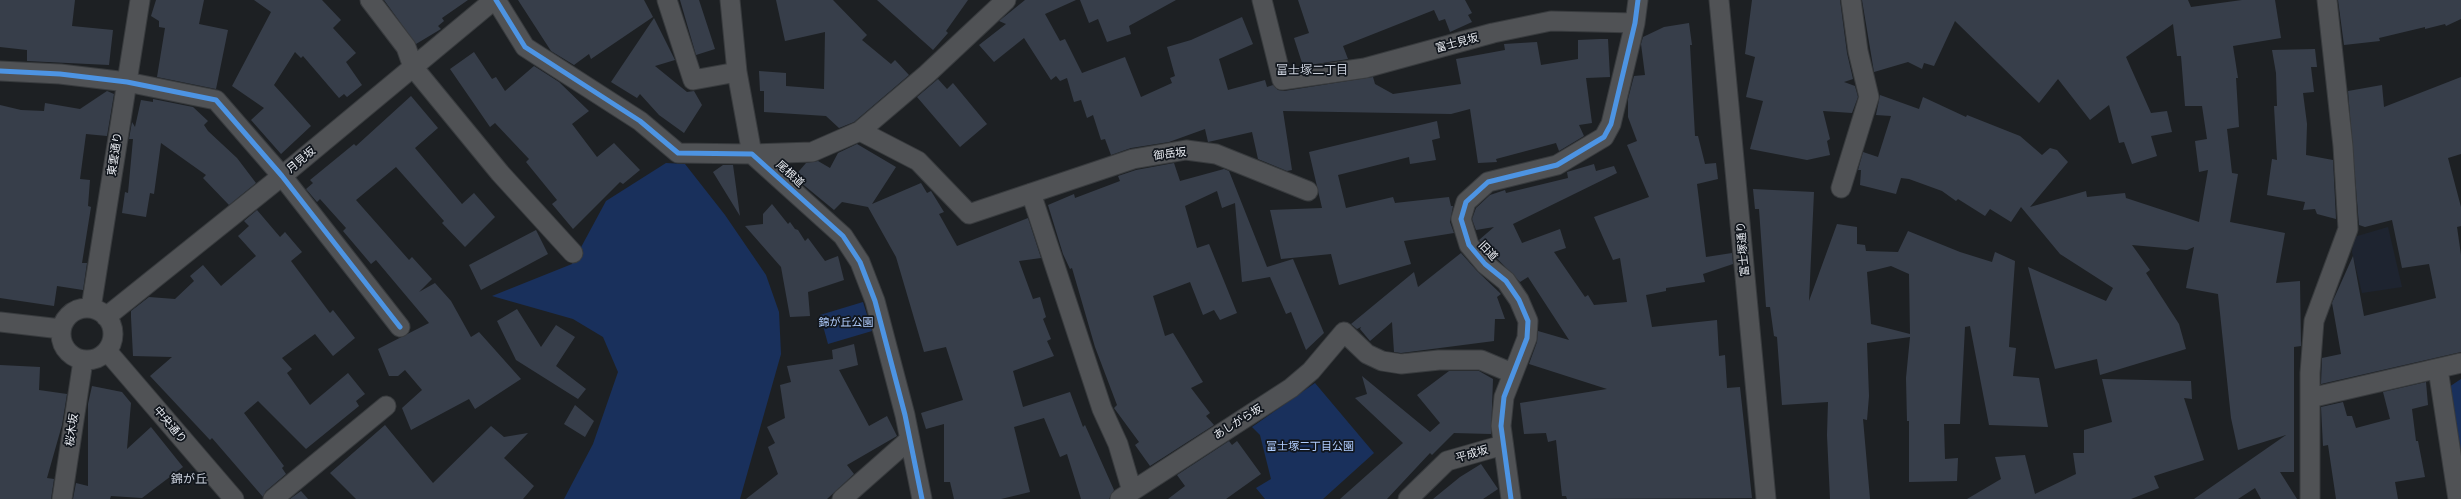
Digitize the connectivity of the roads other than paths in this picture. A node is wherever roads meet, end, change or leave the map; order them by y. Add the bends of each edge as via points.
1 (140, 0) edge
2 (370, 0) edge
3 (495, 0) edge
4 (667, 0) edge
5 (730, 0) edge
6 (1006, 0) edge
7 (1262, 0) edge
8 (1638, 0) edge
9 (1719, 0) edge
10 (1851, 0) edge
11 (2327, 0) edge
12 (1635, 24) junction
13 (413, 67) junction
14 (0, 71) edge
15 (737, 72) junction
16 (127, 82) junction
17 (860, 131) junction
18 (752, 154) junction
19 (282, 176) junction
20 (1841, 188) dead end
21 (1308, 191) dead end
22 (1031, 193) junction
23 (573, 253) dead end
24 (98, 312) junction
25 (0, 322) edge
26 (400, 327) dead end
27 (61, 329) junction
28 (107, 351) junction
29 (83, 361) junction
30 (2461, 363) edge
31 (2438, 369) junction
32 (1512, 373) junction
33 (2310, 398) junction
34 (386, 406) dead end
35 (910, 440) junction
36 (1503, 445) junction
37 (1126, 495) edge
38 (62, 499) edge
39 (234, 499) edge
40 (273, 499) edge
41 (842, 499) edge
42 (922, 499) edge
43 (1408, 499) edge
44 (1511, 499) edge
45 (1766, 499) edge
46 (2310, 499) edge
47 (2458, 499) edge

1 - 16 street, 東雲通り
2 - 13 street via 406,47
3 - 13 street, 月見坂
3 - 18 street via 524,47 640,121 678,153
4 - 15 street via 693,80
5 - 15 street
6 - 17 street via 927,74
7 - 12 street, 富士見坂 via 1282,80 1365,68 1493,33 1551,21
8 - 12 street, 旧道
9 - 45 street, 富士塚通り
10 - 20 street via 1858,51 1869,97
11 - 33 street via 2343,146 2348,229 2314,321
12 - 32 street, 旧道 via 1611,124 1604,137 1557,165 1488,182 1466,202 1461,219 1470,245 1485,264 1506,281 1519,300 1528,321 1528,338
13 - 19 street, 月見坂
13 - 23 street via 500,172
14 - 16 street via 60,74
15 - 18 street
16 - 19 street via 216,100
16 - 24 street, 東雲通り
17 - 18 street via 812,152
17 - 22 street, 御岳坂 via 918,161 969,214
18 - 35 street, 尾根道 via 843,236 860,262 875,301
19 - 24 street, 月見坂
19 - 26 street
21 - 22 street, 御岳坂 via 1216,154 1186,150 1133,159
22 - 37 street via 1102,409 1118,444
24 - 27 street via 76,310 69,314
24 - 28 street via 112,330 111,344
25 - 27 street
27 - 29 street via 62,345 67,352
28 - 29 street via 96,359
28 - 39 street, 中央通り
29 - 38 street, 桜木坂
30 - 31 street
31 - 33 street
31 - 47 street
32 - 36 street, 旧道 via 1504,397 1501,426
32 - 37 street, あしがら坂 via 1481,360 1439,360 1401,364 1382,361 1367,354 1344,332 1311,371 1291,388
33 - 46 street
34 - 40 street
35 - 41 street
35 - 42 street, 尾根道
36 - 43 street, 平成坂 via 1447,461
36 - 44 street, 旧道

